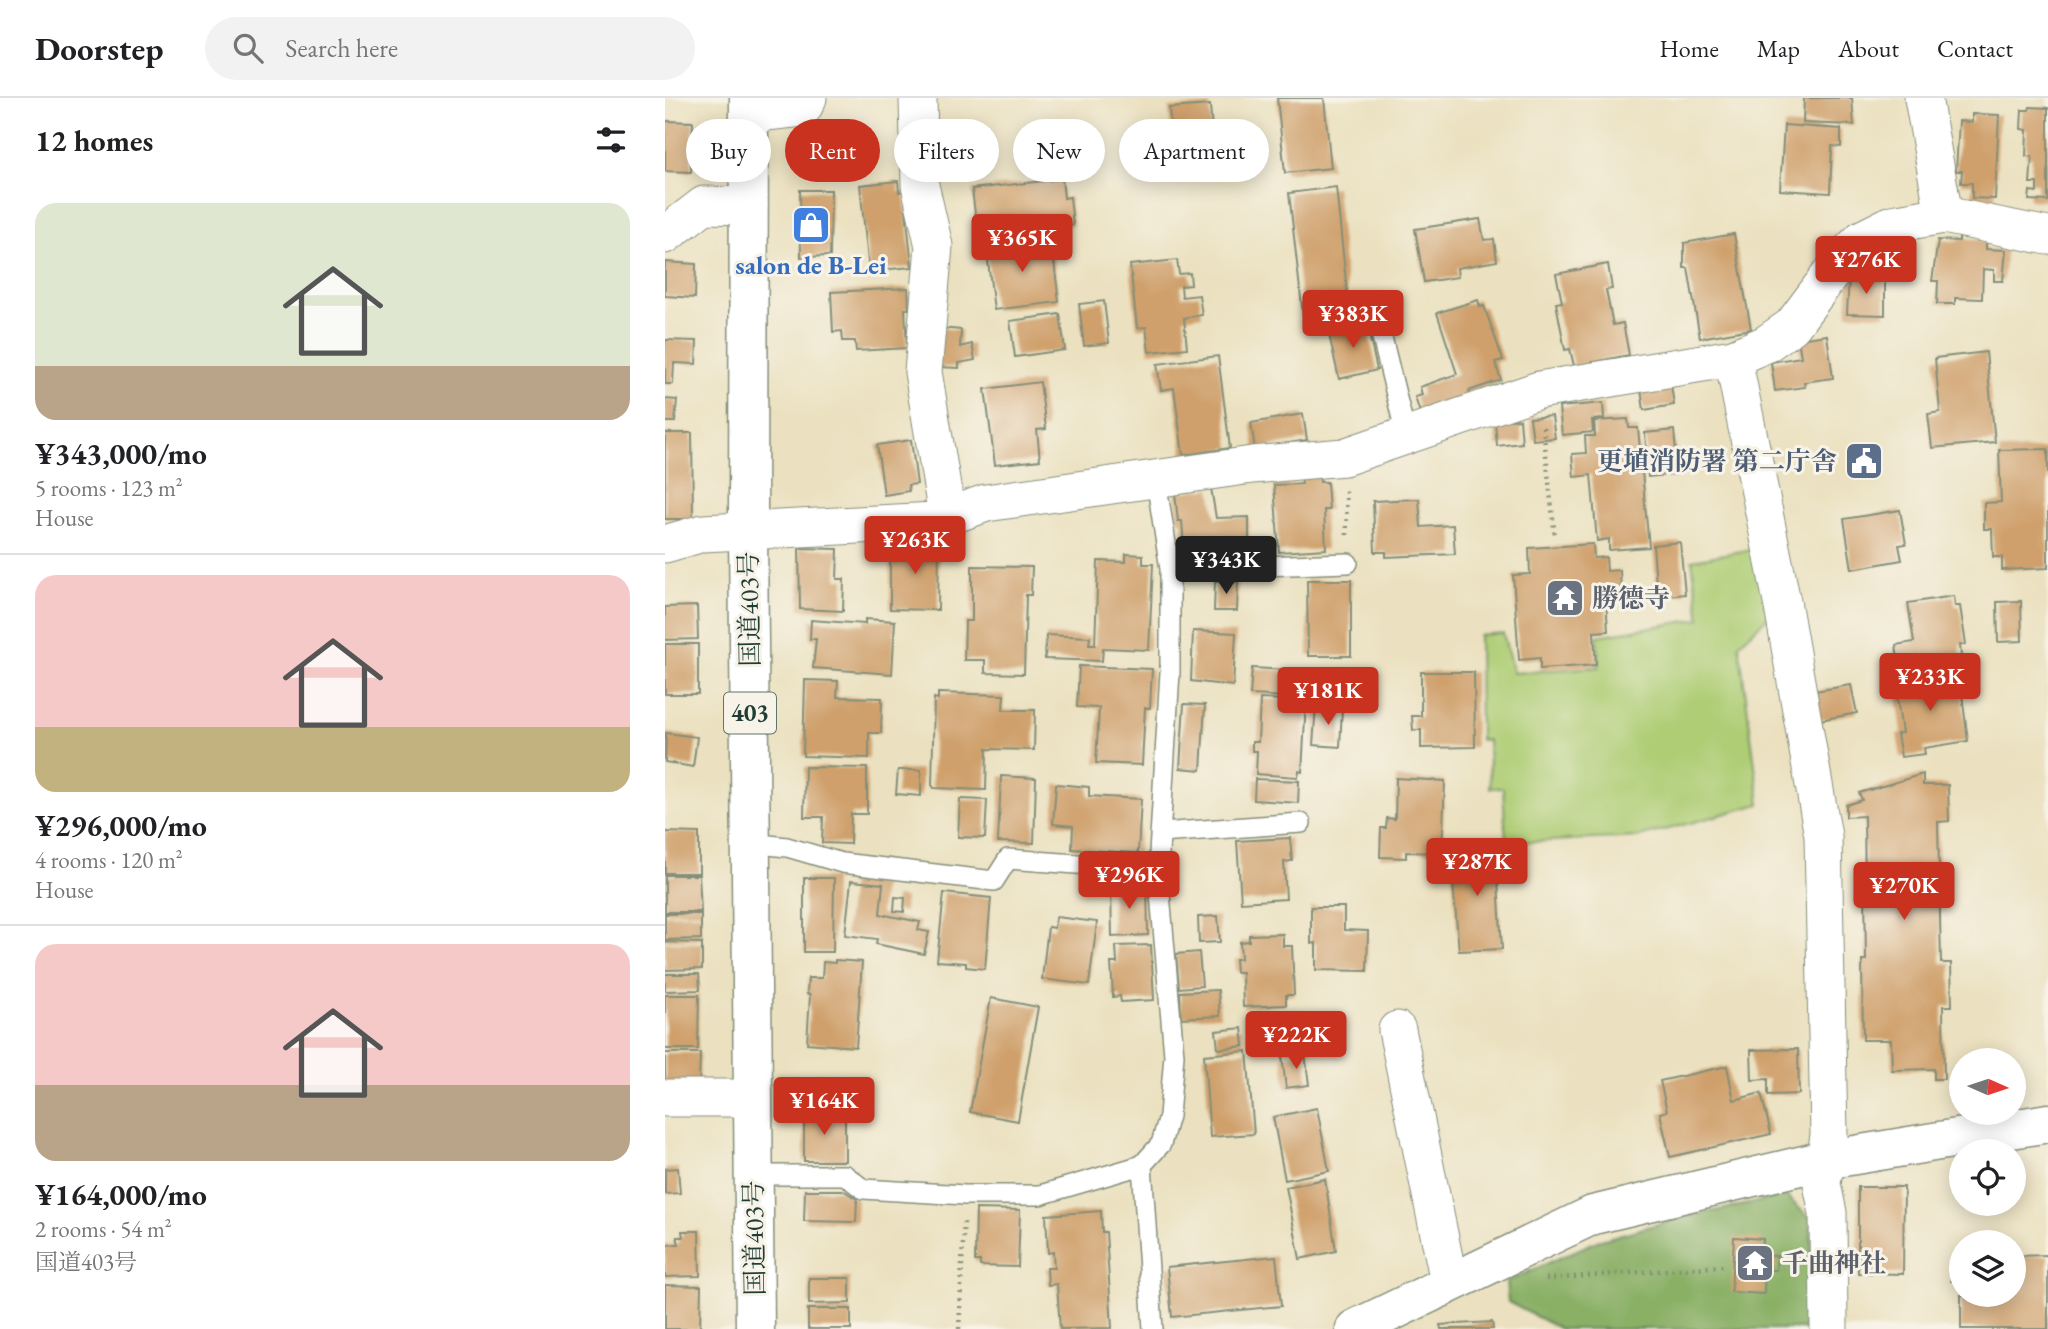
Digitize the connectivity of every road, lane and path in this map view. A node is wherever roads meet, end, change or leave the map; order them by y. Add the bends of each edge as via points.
1 (808, 98) edge
2 (919, 98) edge
3 (1923, 98) edge
4 (749, 106) edge
5 (749, 206) junction
6 (1944, 215) junction
7 (665, 234) edge
8 (2048, 236) edge
9 (1374, 305) dead end
10 (1733, 358) junction
11 (1539, 390) junction
12 (1406, 435) junction
13 (1344, 457) junction
14 (1156, 480) junction
15 (947, 516) junction
16 (748, 529) junction
17 (1555, 537) dead end
18 (665, 544) edge
19 (1348, 563) joint
20 (1170, 569) junction
21 (1301, 823) dead end
22 (1160, 832) junction
23 (751, 842) junction
24 (1158, 870) junction
25 (1397, 1030) dead end
26 (665, 1098) edge
27 (753, 1098) junction
28 (2048, 1124) edge
29 (1825, 1160) junction
30 (1142, 1165) junction
31 (754, 1175) junction
32 (965, 1195) junction
33 (1513, 1253) junction
34 (1723, 1266) dead end
35 (1449, 1283) junction
36 (755, 1329) edge
37 (959, 1329) edge
38 (1153, 1329) edge
39 (1355, 1329) edge
40 (1829, 1329) edge

1 - 4 street via 803,108
2 - 15 street via 920,185 934,246 923,372
3 - 6 street
4 - 5 main road, 国道403号 / 403
5 - 7 street via 704,205
5 - 16 main road, 国道403号 / 403
6 - 8 street
6 - 10 street via 1892,224 1862,239 1792,326
9 - 12 lane
10 - 11 street
10 - 29 street via 1823,836 1829,1135
11 - 12 street
11 - 17 path
12 - 13 street
13 - 14 street
13 - 19 path
14 - 15 street via 986,502
14 - 20 lane
15 - 16 street via 935,521
16 - 18 street via 703,533
16 - 23 main road, 国道403号 / 403
19 - 20 lane
20 - 22 lane via 1170,672
21 - 22 lane
22 - 24 lane
23 - 24 lane via 842,863 995,881 1008,859
23 - 27 main road, 国道403号 / 403
24 - 30 lane via 1174,1055 1169,1116 1161,1144
25 - 35 street
26 - 27 street
27 - 31 main road, 国道403号 / 403
28 - 29 main road
29 - 33 main road via 1593,1215
29 - 40 street via 1822,1184 1828,1213
30 - 32 lane via 1039,1195
30 - 38 lane
31 - 32 lane via 845,1175 863,1189
31 - 36 main road, 国道403号 / 403
32 - 37 path
33 - 34 path via 1535,1279
33 - 35 main road
35 - 39 main road

